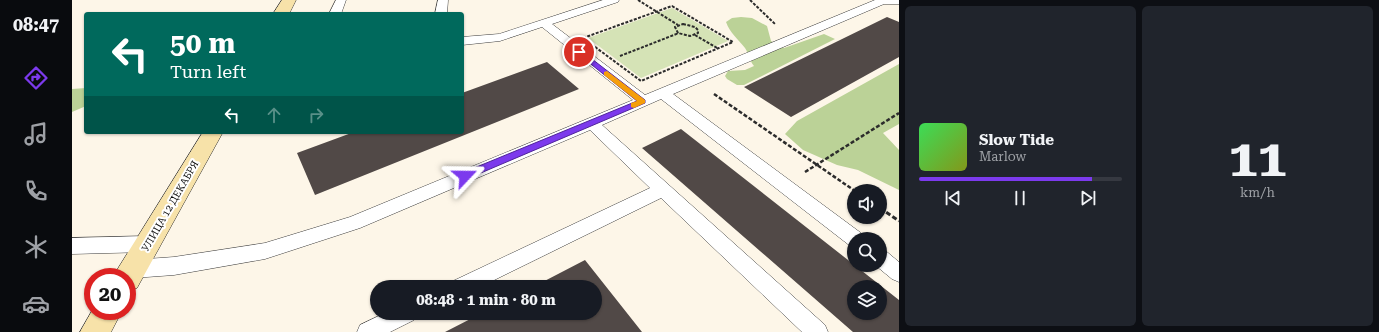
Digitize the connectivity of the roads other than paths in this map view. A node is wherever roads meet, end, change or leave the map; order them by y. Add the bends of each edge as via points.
1 (290, 0) edge
2 (341, 0) edge
3 (444, 0) edge
4 (614, 0) edge
5 (877, 1) edge
6 (899, 1) edge
7 (899, 10) edge
8 (282, 12) edge
9 (336, 12) edge
10 (442, 12) edge
11 (544, 23) junction
12 (464, 41) edge
13 (662, 93) junction
14 (643, 102) junction
15 (591, 123) junction
16 (212, 134) edge
17 (663, 189) junction
18 (847, 233) edge
19 (148, 244) junction
20 (72, 246) edge
21 (887, 264) edge
22 (134, 268) edge
23 (136, 273) edge
24 (899, 273) edge
25 (474, 280) edge
26 (102, 320) edge
27 (393, 320) edge
28 (95, 332) edge
29 (368, 332) edge
30 (817, 332) edge

1 - 8 main road
2 - 9 lane
3 - 10 lane
4 - 11 lane
5 - 6 lane
5 - 7 lane
5 - 13 lane
11 - 12 lane via 500,37
11 - 14 lane
13 - 14 lane
13 - 18 lane
14 - 15 lane
15 - 17 lane
15 - 23 lane via 354,223 265,251
16 - 19 main road, УЛИЦА 12 ДЕКАБРЯ
17 - 25 lane
17 - 30 lane
19 - 20 lane
19 - 22 main road, УЛИЦА 12 ДЕКАБРЯ
21 - 24 lane
26 - 28 main road
27 - 29 lane

